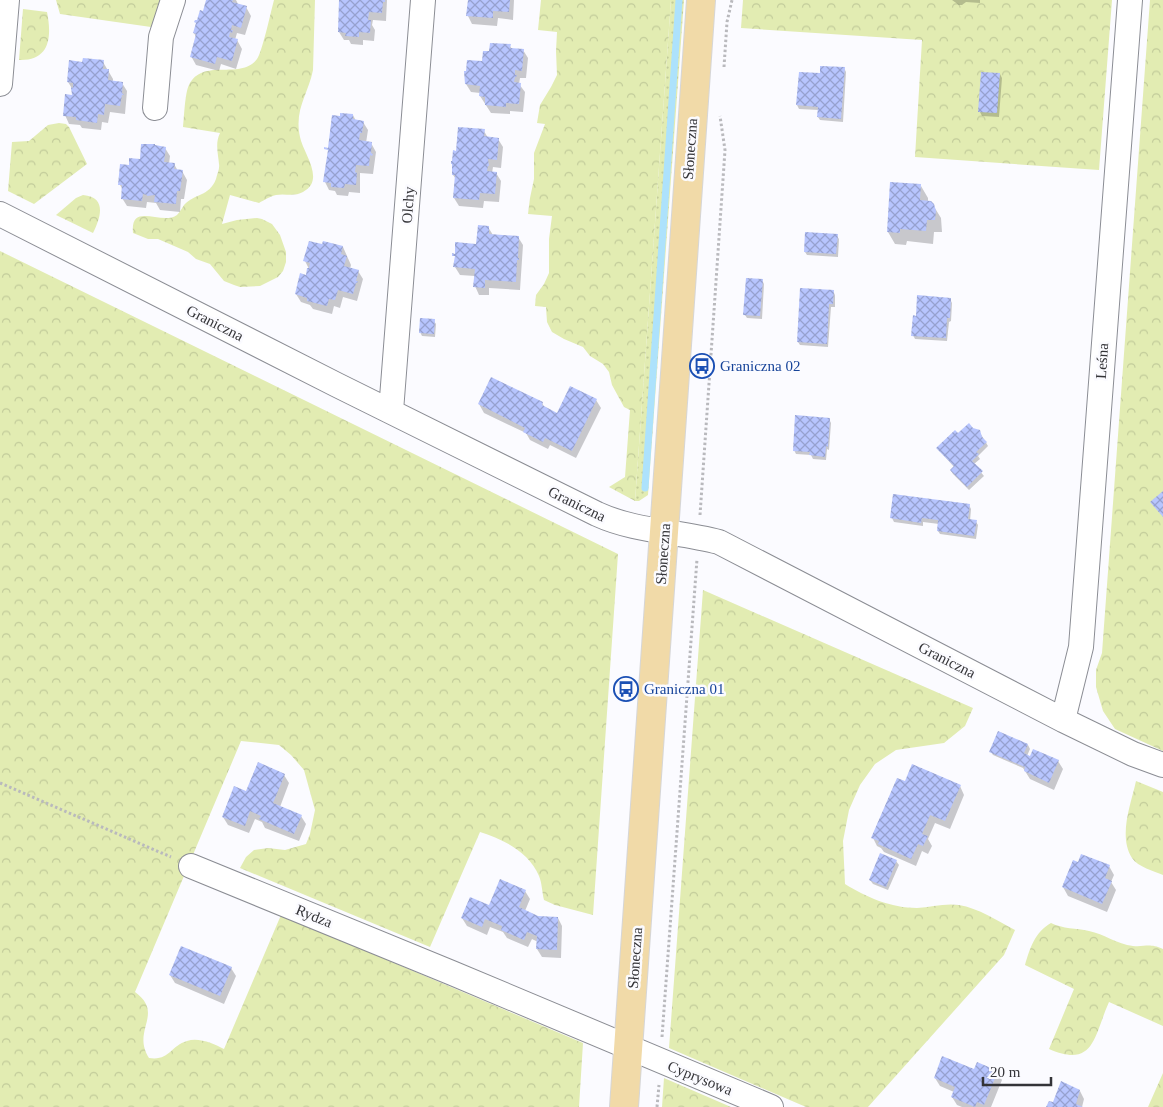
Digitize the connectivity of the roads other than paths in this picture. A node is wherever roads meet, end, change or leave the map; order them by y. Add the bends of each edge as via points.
1 (7, 0) edge
2 (173, 0) edge
3 (423, 0) edge
4 (700, 0) edge
5 (1130, 0) edge
6 (0, 84) edge
7 (155, 108) dead end
8 (0, 214) edge
9 (391, 411) junction
10 (664, 531) junction
11 (1063, 720) junction
12 (1163, 766) edge
13 (191, 866) road end
14 (629, 1046) junction
15 (624, 1107) edge
16 (771, 1107) edge

1 - 6 street
2 - 7 street via 159,52
3 - 9 street, Olchy
4 - 10 main road, Słoneczna
5 - 11 street, Leśna via 1081,647
8 - 9 street, Graniczna
9 - 10 street, Graniczna via 612,521
10 - 11 street, Graniczna via 719,542
10 - 14 main road, Słoneczna
11 - 12 street, Graniczna
13 - 14 street, Rydza
14 - 15 main road, Słoneczna
14 - 16 street, Cyprysowa

